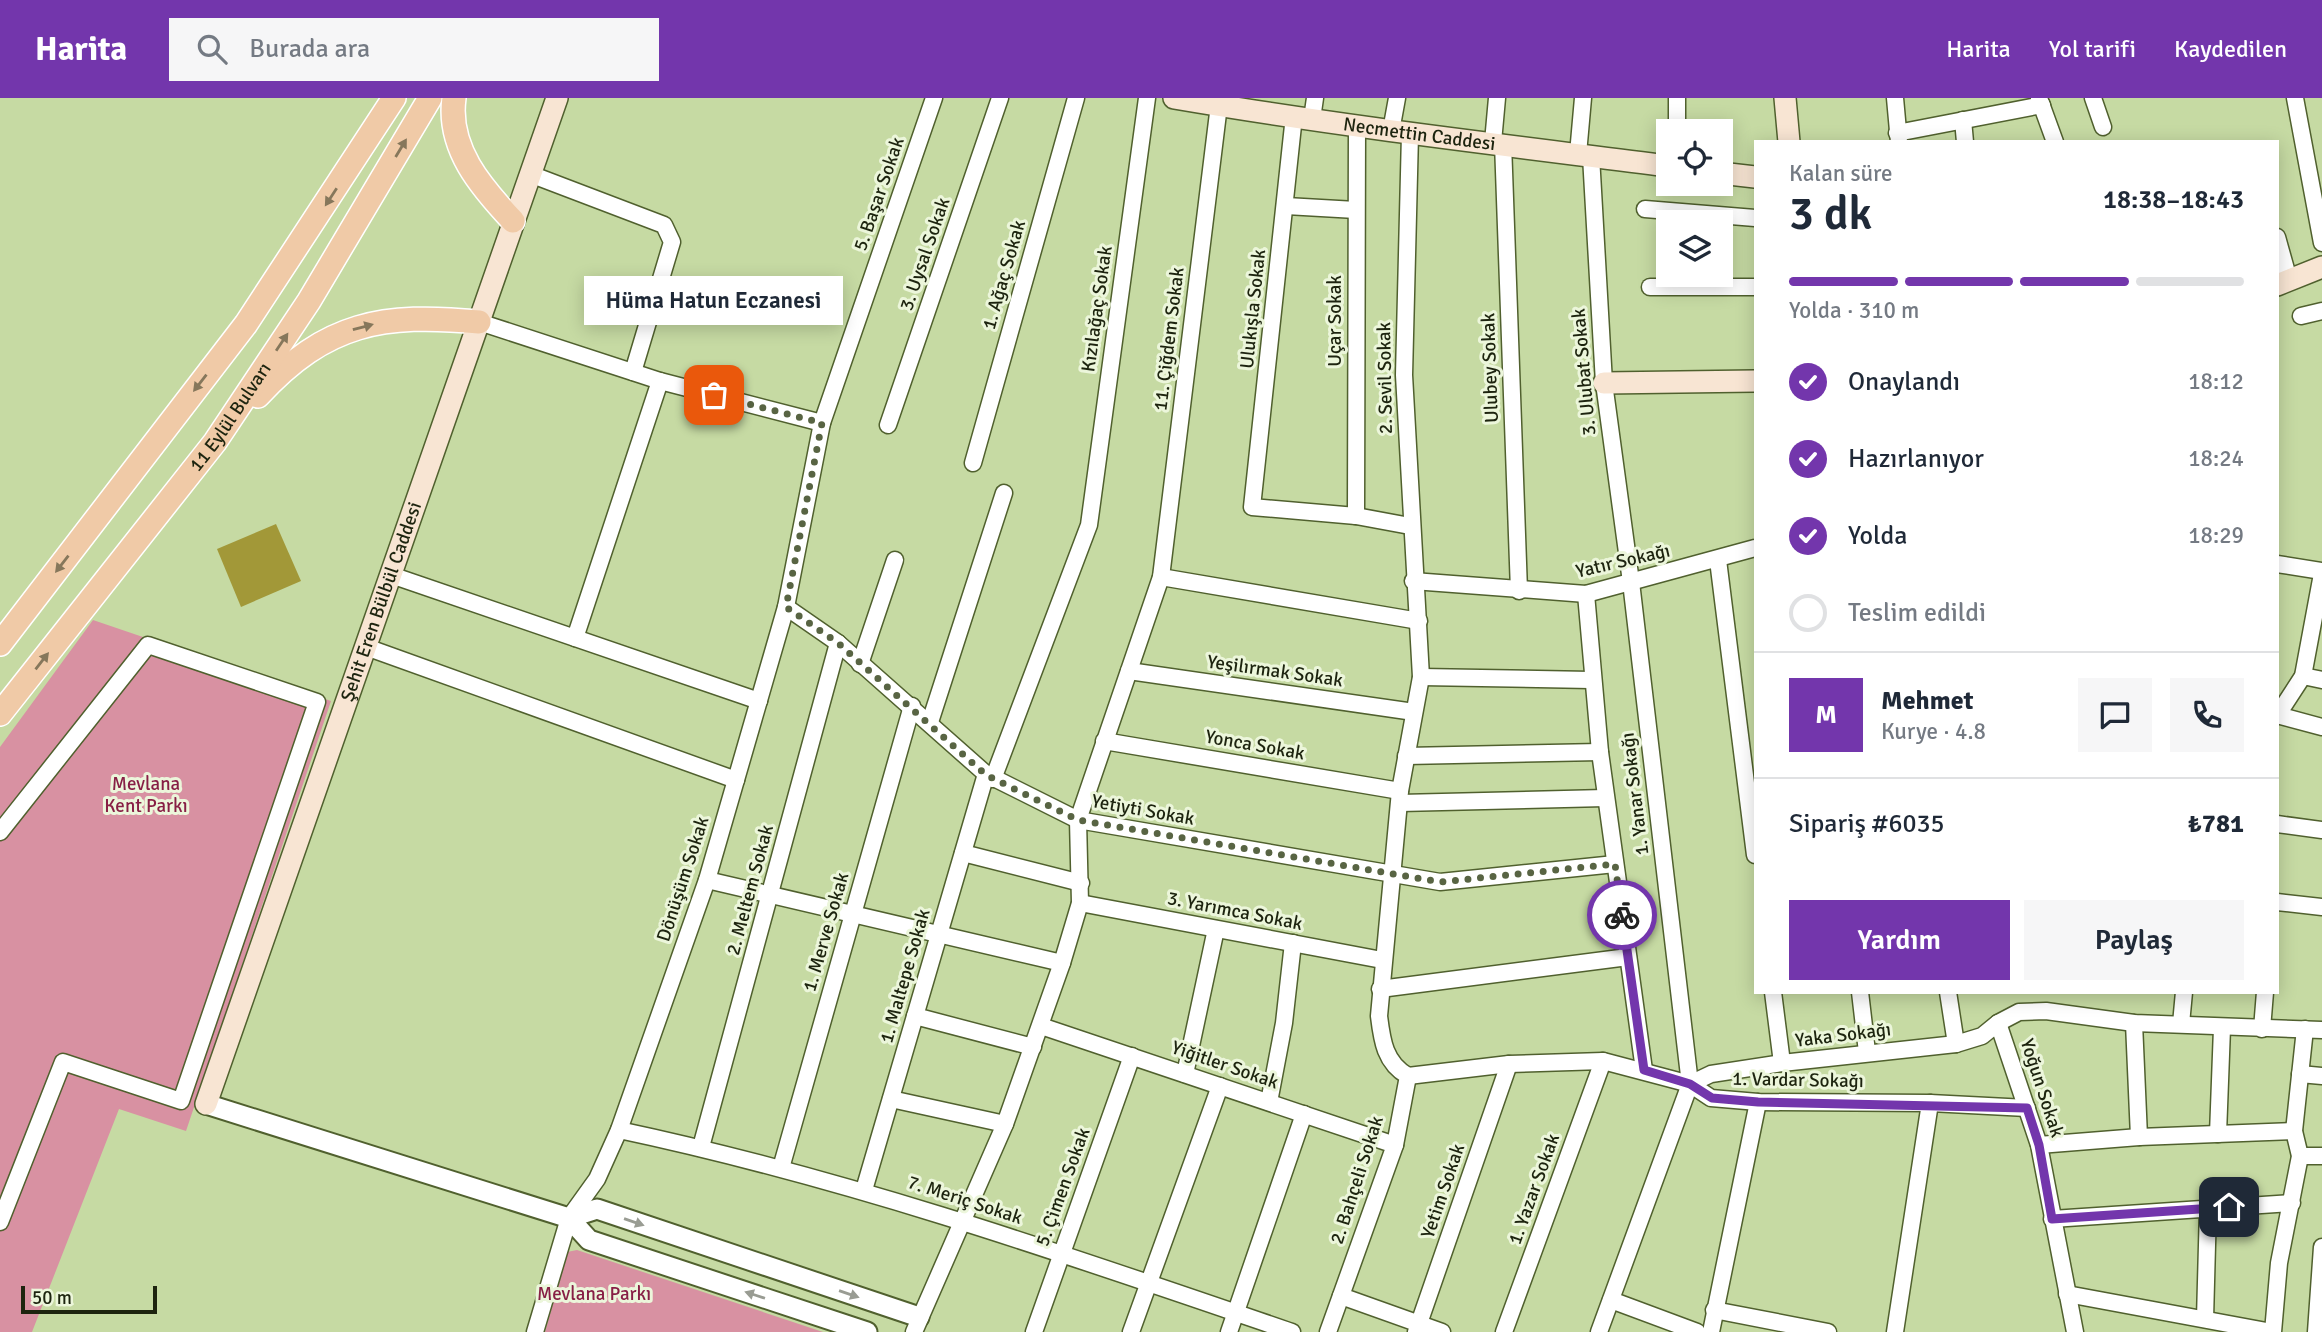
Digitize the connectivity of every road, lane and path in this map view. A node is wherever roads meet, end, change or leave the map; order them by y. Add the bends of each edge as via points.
1 (394, 98) edge
2 (430, 98) edge
3 (454, 98) edge
4 (557, 98) edge
5 (934, 98) edge
6 (1000, 98) edge
7 (1076, 98) edge
8 (1147, 98) edge
9 (1179, 98) edge
10 (1315, 98) edge
11 (1397, 98) edge
12 (1497, 98) edge
13 (1583, 98) edge
14 (1677, 98) edge
15 (1785, 98) edge
16 (1895, 98) edge
17 (2093, 98) edge
18 (2295, 98) edge
19 (2040, 102) edge
20 (1219, 106) junction
21 (1303, 118) junction
22 (1677, 119) edge
23 (1962, 120) junction
24 (1357, 127) junction
25 (2103, 127) dead end
26 (1400, 132) junction
27 (1898, 137) edge
28 (1790, 140) edge
29 (1965, 140) edge
30 (2054, 140) edge
31 (1498, 142) junction
32 (1584, 155) junction
33 (1656, 164) edge
34 (530, 174) junction
35 (1733, 174) edge
36 (1754, 177) edge
37 (1286, 206) junction
38 (1645, 209) dead end
39 (1356, 210) junction
40 (1754, 218) edge
41 (513, 221) junction
42 (2322, 243) edge
43 (2279, 252) edge
44 (2322, 267) edge
45 (2283, 283) edge
46 (1754, 287) edge
47 (1650, 288) dead end
48 (2322, 311) edge
49 (2301, 316) dead end
50 (479, 322) junction
51 (633, 372) junction
52 (660, 381) junction
53 (1754, 381) edge
54 (1604, 383) junction
55 (822, 423) junction
56 (888, 425) dead end
57 (215, 442) junction
58 (973, 464) dead end
59 (1004, 493) dead end
60 (1356, 516) junction
61 (1410, 526) junction
62 (1754, 548) edge
63 (895, 560) dead end
64 (1718, 560) junction
65 (2279, 565) edge
66 (391, 575) junction
67 (1161, 577) junction
68 (1413, 581) junction
69 (1631, 582) junction
70 (2321, 582) edge
71 (1520, 591) junction
72 (1586, 594) junction
73 (786, 607) junction
74 (1419, 621) junction
75 (575, 638) junction
76 (838, 643) junction
77 (0, 644) edge
78 (366, 647) junction
79 (860, 664) junction
80 (1129, 671) junction
81 (2303, 676) junction
82 (1421, 677) junction
83 (1591, 680) junction
84 (2322, 680) edge
85 (759, 701) junction
86 (912, 706) junction
87 (1415, 712) junction
88 (2279, 712) edge
89 (0, 715) edge
90 (2279, 716) edge
91 (930, 722) junction
92 (2322, 727) edge
93 (1104, 741) junction
94 (1600, 752) junction
95 (1406, 757) junction
96 (990, 777) junction
97 (736, 780) junction
98 (1400, 797) junction
99 (1605, 798) junction
100 (1078, 820) junction
101 (2279, 824) edge
102 (2322, 830) edge
103 (0, 832) edge
104 (1754, 847) edge
105 (963, 853) junction
106 (1615, 864) junction
107 (1394, 874) junction
108 (706, 880) junction
109 (1081, 883) junction
110 (771, 895) junction
111 (2279, 902) edge
112 (1080, 903) junction
113 (2322, 907) edge
114 (853, 914) junction
115 (1216, 929) junction
116 (939, 934) junction
117 (1293, 943) junction
118 (1628, 957) junction
119 (1382, 960) junction
120 (1062, 963) junction
121 (1380, 989) junction
122 (1773, 994) edge
123 (1860, 994) edge
124 (1948, 994) edge
125 (2184, 994) edge
126 (2265, 994) edge
127 (915, 1016) junction
128 (1998, 1023) junction
129 (2134, 1023) junction
130 (2181, 1024) junction
131 (1041, 1026) junction
132 (2222, 1028) junction
133 (2262, 1029) junction
134 (2305, 1029) junction
135 (2322, 1030) edge
136 (1956, 1044) junction
137 (1033, 1047) junction
138 (1867, 1052) junction
139 (1132, 1056) junction
140 (1603, 1061) junction
141 (1782, 1063) junction
142 (1509, 1065) junction
143 (1644, 1070) junction
144 (1185, 1074) junction
145 (2300, 1074) junction
146 (1408, 1076) junction
147 (2322, 1076) edge
148 (1690, 1084) junction
149 (1220, 1086) junction
150 (891, 1099) junction
151 (1269, 1102) junction
152 (1758, 1102) junction
153 (1930, 1103) junction
154 (206, 1104) joint
155 (2027, 1108) junction
156 (1304, 1114) junction
157 (1005, 1124) junction
158 (619, 1130) junction
159 (2294, 1131) junction
160 (2218, 1133) junction
161 (2139, 1137) junction
162 (1395, 1145) junction
163 (2039, 1145) junction
164 (701, 1147) junction
165 (2300, 1156) junction
166 (2322, 1156) edge
167 (781, 1168) junction
168 (864, 1190) junction
169 (2292, 1203) junction
170 (2208, 1209) junction
171 (569, 1219) junction
172 (2052, 1219) junction
173 (964, 1220) junction
174 (0, 1222) edge
175 (2322, 1247) edge
176 (1061, 1253) junction
177 (1148, 1283) junction
178 (2067, 1294) junction
179 (1341, 1296) junction
180 (1611, 1300) junction
181 (1714, 1310) junction
182 (1235, 1313) junction
183 (2204, 1320) junction
184 (916, 1325) edge
185 (1749, 1325) edge
186 (1418, 1328) edge
187 (535, 1332) edge
188 (867, 1332) edge
189 (1034, 1332) edge
190 (1131, 1332) edge
191 (1229, 1332) edge
192 (1292, 1332) edge
193 (1328, 1332) edge
194 (1442, 1332) edge
195 (1504, 1332) edge
196 (1599, 1332) edge
197 (1697, 1332) edge
198 (1711, 1332) edge
199 (1828, 1332) edge
200 (1895, 1332) edge
201 (2075, 1332) edge
202 (2272, 1332) edge
203 (2316, 1332) edge

1 -> 77 main road via 246,324
57 -> 2 main road, 11 Eylül Bulvarı via 309,301
3 - 41 main road via 458,141 468,165 484,191
4 - 34 main road, Şehit Eren Bülbül Caddesi
5 - 55 street, 5. Başar Sokak
6 - 56 street, 3. Uysal Sokak
7 - 58 street, 1. Ağaç Sokak
8 - 96 street, Kızılağaç Sokak via 1088,525
9 - 20 main road, Necmettin Caddesi
10 - 21 street, Ulukışla Sokak
11 - 26 street, 2. Sevil Sokak
12 - 31 street, Ulubey Sokak
13 - 32 street, 3. Ulubat Sokak
14 - 22 street
15 - 28 main road
16 - 27 street
17 - 25 street
18 - 42 street
19 - 23 street
19 - 30 street
20 - 21 main road, Necmettin Caddesi
20 - 67 street, 11. Çiğdem Sokak
21 - 24 main road, Necmettin Caddesi
21 - 37 street, Ulukışla Sokak
23 - 27 street
23 - 29 street
24 - 26 main road, Necmettin Caddesi
24 - 39 street, Uçar Sokak
26 - 31 main road, Necmettin Caddesi
26 - 61 street, 2. Sevil Sokak
31 - 32 main road, Necmettin Caddesi
31 - 71 street, Ulubey Sokak
32 - 33 main road, Necmettin Caddesi
32 - 54 street, 3. Ulubat Sokak
34 - 41 main road, Şehit Eren Bülbül Caddesi
34 - 51 street via 664,225 672,242
35 - 36 main road
37 - 39 street
37 - 60 street, Ulukışla Sokak via 1252,507
38 - 40 street
39 - 60 street, Uçar Sokak
41 - 50 main road, Şehit Eren Bülbül Caddesi
43 - 45 street
44 - 45 main road
46 - 47 street
48 - 49 street
50 - 51 street
57 -> 50 main road via 273,380 322,342 388,321 423,317
50 - 66 main road, Şehit Eren Bülbül Caddesi
51 - 52 street
52 - 55 street
52 - 75 street
53 - 54 main road
54 - 69 street, 3. Ulubat Sokak
55 - 73 street, Dönüşüm Sokak
89 -> 57 main road, 11 Eylül Bulvarı
59 - 91 street
60 - 61 street
61 - 68 street, 2. Sevil Sokak
62 - 64 street, Yatır Sokağı
63 - 79 street
64 - 69 street, Yatır Sokağı
64 - 104 street
65 - 70 street
66 - 75 street
66 - 78 main road, Şehit Eren Bülbül Caddesi
67 - 74 street
67 - 80 street, 11. Çiğdem Sokak
68 - 71 street, Yatır Sokağı
68 - 74 street, 2. Sevil Sokak
69 - 72 street, Yatır Sokağı
69 - 148 street, 1. Yanar Sokağı
70 - 81 street
71 - 72 street, Yatır Sokağı
72 - 83 street
73 - 76 street, Yetiyti Sokak
73 - 85 street, Dönüşüm Sokak
74 - 82 street
75 - 85 street
76 - 79 street, Yetiyti Sokak
76 - 110 street, 2. Meltem Sokak
78 - 97 street
78 - 154 main road, Şehit Eren Bülbül Caddesi
79 - 86 street, Yetiyti Sokak
80 - 87 street, Yeşilırmak Sokak
80 - 93 street, 11. Çiğdem Sokak
81 - 84 street
81 - 88 street
82 - 83 street
82 - 87 street
83 - 94 street
85 - 97 street, Dönüşüm Sokak
86 - 91 street, Yetiyti Sokak
86 - 114 street, 1. Merve Sokak
87 - 95 street
90 - 92 street
91 - 96 street, Yetiyti Sokak
93 - 98 street, Yonca Sokak
93 - 100 street, 11. Çiğdem Sokak
94 - 95 street
94 - 99 street
95 - 98 street
96 - 100 street, Yetiyti Sokak
96 - 105 street, 1. Maltepe Sokak
97 - 108 street, Dönüşüm Sokak
98 - 99 street, Yonca Sokak
98 - 107 street
99 - 106 street
100 - 107 street, Yetiyti Sokak
100 - 109 street
101 - 102 street
103 - 174 street via 148,645 317,702 181,1101 63,1062
105 - 109 street
105 - 116 street, 1. Maltepe Sokak
106 - 107 street, Yetiyti Sokak via 1440,882
106 - 118 street
107 - 119 street
108 - 110 street
108 - 158 street, Dönüşüm Sokak
109 - 112 street
110 - 114 street
110 - 164 street, 2. Meltem Sokak
111 - 113 street
112 - 115 street, 3. Yarımca Sokak
112 - 120 street
114 - 116 street
114 - 167 street, 1. Merve Sokak
115 - 117 street, 3. Yarımca Sokak
115 - 144 street
116 - 120 street
116 - 127 street, 1. Maltepe Sokak
117 - 119 street, 3. Yarımca Sokak
117 - 151 street
118 - 121 street
118 - 143 street
119 - 121 street
120 - 131 street
121 - 146 street via 1382,1042 1394,1068
122 - 141 street
123 - 138 street
124 - 136 street
125 - 130 street
126 - 133 street
127 - 137 street
127 - 150 street, 1. Maltepe Sokak
128 - 129 street, Yaka Sokağı via 2019,1012 2046,1011
128 - 136 street, Yaka Sokağı via 1982,1036
128 - 155 street, Yoğun Sokak
129 - 130 street, Yaka Sokağı
129 - 161 street
130 - 132 street, Yaka Sokağı
131 - 137 street
131 - 139 street, Yiğitler Sokak
132 - 133 street, Yaka Sokağı
132 - 160 street
133 - 134 street, Yaka Sokağı
134 - 135 street, Yaka Sokağı
134 - 145 street
136 - 138 street, Yaka Sokağı
137 - 157 street
138 - 141 street, Yaka Sokağı
139 - 144 street, Yiğitler Sokak
139 - 176 street, 5. Çimen Sokak
140 - 142 street, 1. Vardar Sokağı
140 - 143 street, 1. Vardar Sokağı
140 - 195 street, 1. Yazar Sokak
141 - 148 street, Yaka Sokağı via 1712,1074
142 - 146 street, 1. Vardar Sokağı
142 - 186 street, Yetim Sokak
143 - 148 street, 1. Vardar Sokağı
144 - 149 street, Yiğitler Sokak
145 - 147 street
145 - 159 street
146 - 162 street, 2. Bahçeli Sokak
148 - 152 street, 1. Vardar Sokağı via 1712,1098
148 - 180 street
149 - 151 street, Yiğitler Sokak
149 - 177 street
150 - 157 street
150 - 168 street, 1. Maltepe Sokak
151 - 156 street, Yiğitler Sokak
152 - 153 street, 1. Vardar Sokağı
152 - 181 street
153 - 155 street, 1. Vardar Sokağı
153 - 200 street
154 - 171 street
155 - 163 street, Yoğun Sokak
156 - 162 street, Yiğitler Sokak
156 - 182 street
157 - 173 street
158 - 164 street, 7. Meriç Sokak
158 - 171 street, Dönüşüm Sokak via 597,1179
159 - 160 street
159 - 165 street
160 - 161 street
161 - 163 street
162 - 179 street, 2. Bahçeli Sokak
163 - 172 street, Yoğun Sokak
164 - 167 street, 7. Meriç Sokak
165 - 166 street
165 - 169 street
167 - 168 street, 7. Meriç Sokak
168 - 173 street, 7. Meriç Sokak
169 - 170 street
169 - 202 street via 2279,1263
170 - 172 street
170 - 183 street
171 -> 184 street via 597,1209
171 - 187 street, Dönüşüm Sokak
188 -> 171 street via 589,1240
172 - 178 street, Yoğun Sokak
173 - 176 street, 7. Meriç Sokak
173 - 184 street
175 - 203 street
176 - 177 street, 7. Meriç Sokak
176 - 189 street, 5. Çimen Sokak
177 - 182 street, 7. Meriç Sokak
177 - 190 street
178 - 183 street
178 - 201 street, Yoğun Sokak
179 - 186 street
179 - 193 street, 2. Bahçeli Sokak
180 - 196 street
180 - 197 street
181 - 185 street
181 - 198 street
182 - 191 street
182 - 192 street, 7. Meriç Sokak
183 - 202 street
185 - 199 street
186 - 194 street

